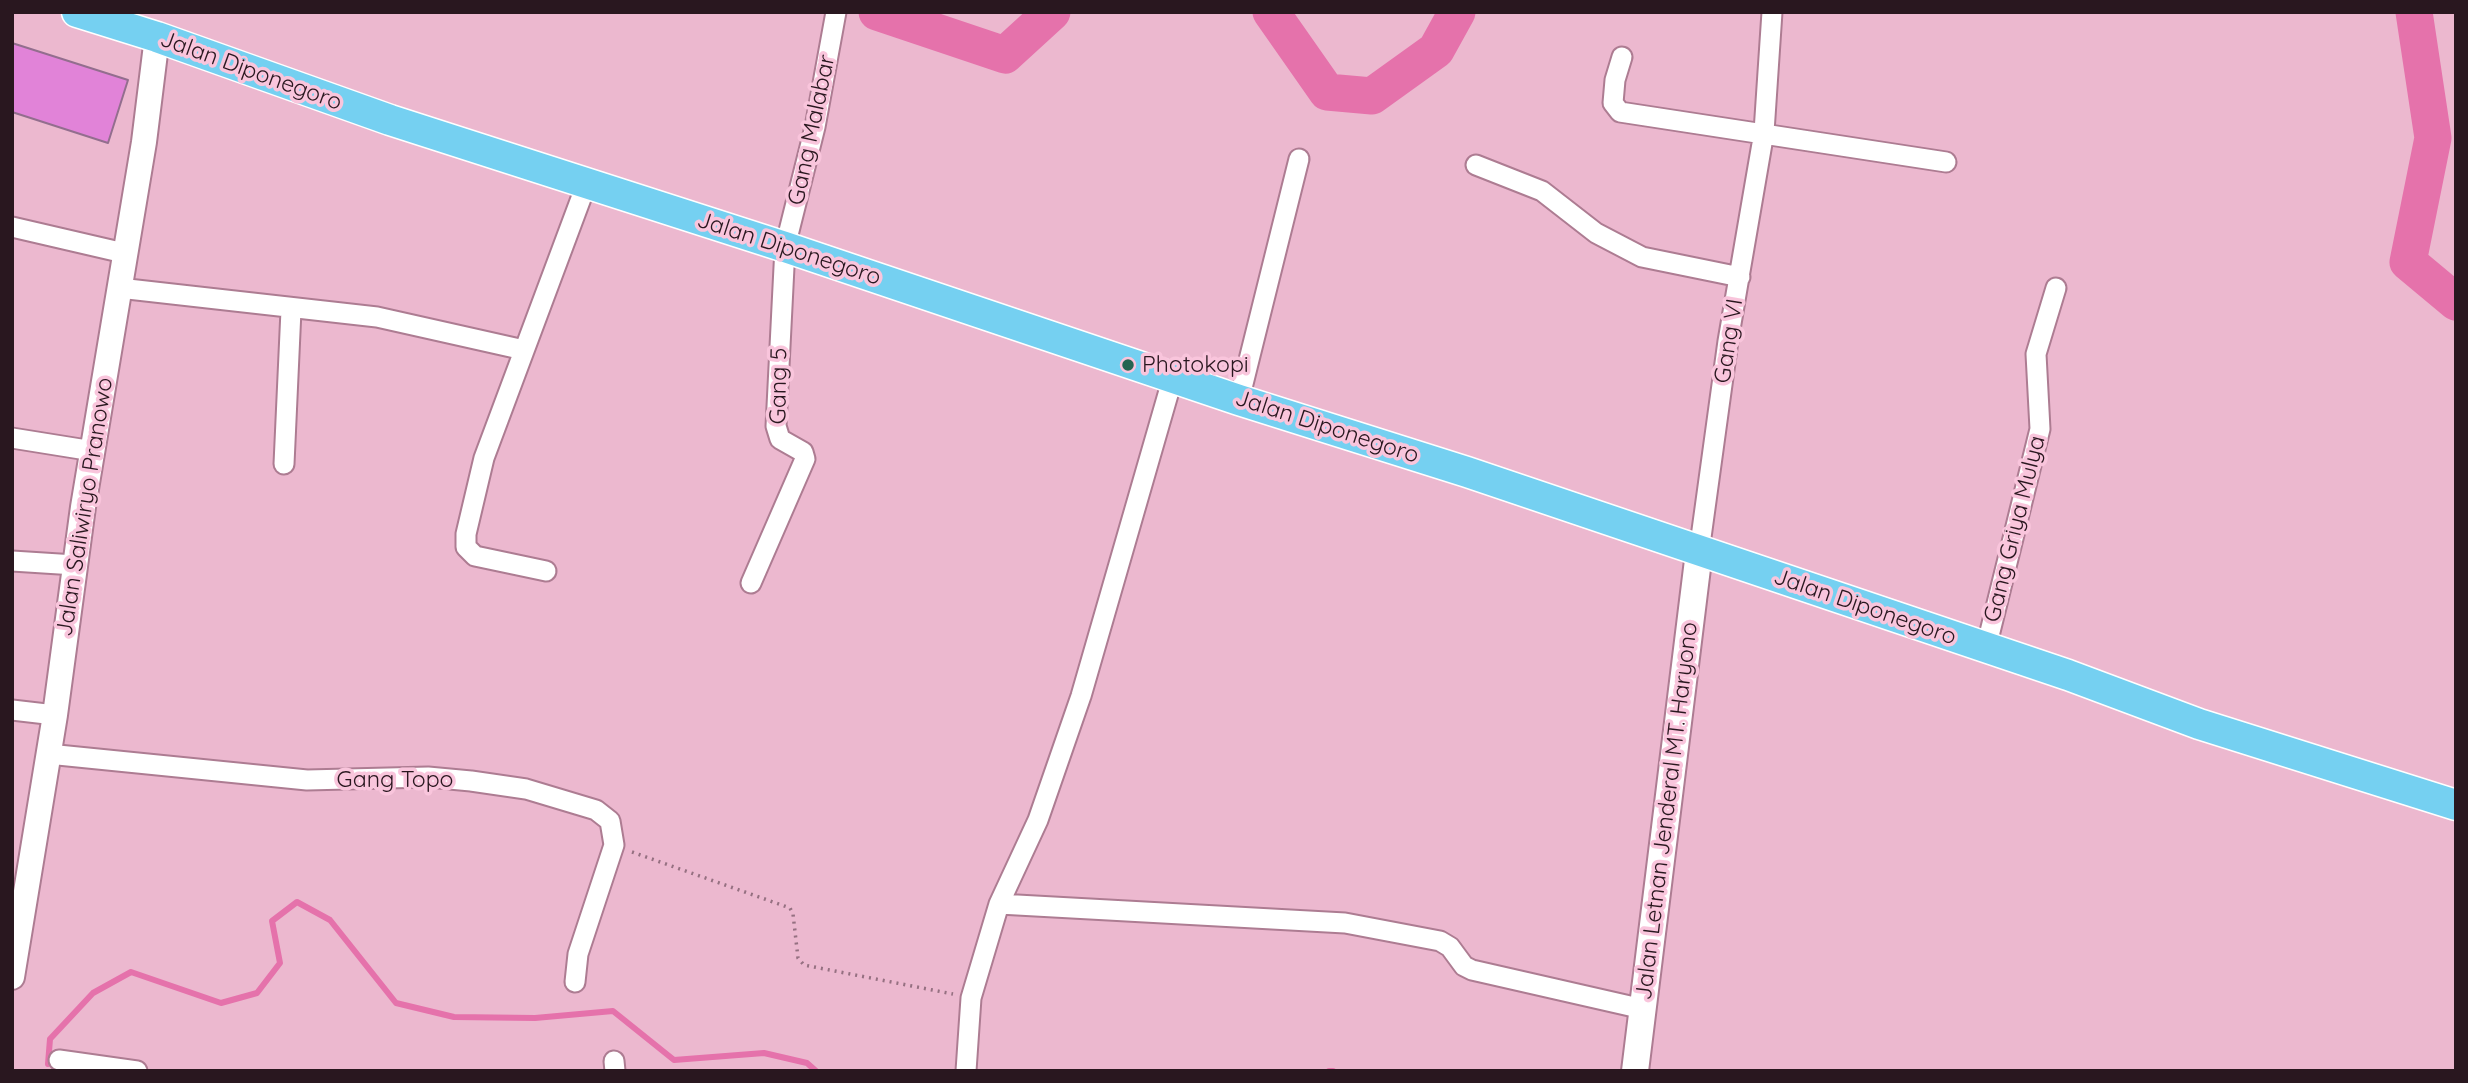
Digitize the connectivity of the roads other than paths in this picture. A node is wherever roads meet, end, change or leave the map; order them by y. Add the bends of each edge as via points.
1 (78, 12) edge
2 (836, 12) edge
3 (1772, 12) edge
4 (158, 37) junction
5 (1622, 57) dead end
6 (1764, 132) junction
7 (1299, 159) dead end
8 (1946, 162) dead end
9 (1476, 165) dead end
10 (586, 185) junction
11 (12, 227) edge
12 (785, 247) junction
13 (124, 253) junction
14 (1740, 277) junction
15 (119, 288) junction
16 (2056, 288) dead end
17 (291, 310) junction
18 (524, 350) junction
19 (1173, 377) junction
20 (1239, 400) junction
21 (12, 438) edge
22 (93, 451) junction
23 (284, 464) dead end
24 (1699, 552) junction
25 (12, 561) edge
26 (75, 565) junction
27 (546, 571) dead end
28 (751, 583) dead end
29 (1986, 648) junction
30 (12, 710) edge
31 (55, 715) junction
32 (48, 754) junction
33 (2456, 806) edge
34 (999, 904) junction
35 (12, 976) edge
36 (575, 982) dead end
37 (1643, 1009) junction
38 (59, 1060) dead end
39 (127, 1070) edge
40 (966, 1071) edge
41 (1635, 1071) edge

1 - 4 main road, Jalan Diponegoro
2 - 12 street, Gang Malabar via 815,127
3 - 6 street, Gang VI
4 - 10 main road, Jalan Diponegoro
4 - 13 street, Jalan Saliwiryo Pranowo
5 - 6 street via 1613,103 1620,112
6 - 8 street
6 - 14 street, Gang VI
7 - 20 street
9 - 14 street via 1542,191 1596,233 1642,257
10 - 12 main road, Jalan Diponegoro
10 - 18 street
11 - 13 street
12 - 19 main road, Jalan Diponegoro
12 - 28 street, Gang 5 via 776,426 779,439 803,452 805,459
13 - 15 street, Jalan Saliwiryo Pranowo
14 - 24 street, Gang VI
15 - 17 street
15 - 22 street, Jalan Saliwiryo Pranowo
16 - 29 street, Gang Griya Mulya via 2036,354 2040,429
17 - 18 street via 377,317
17 - 23 street
18 - 27 street via 484,458 466,547 475,556
19 - 20 main road, Jalan Diponegoro
19 - 34 street via 1081,696 1038,820
20 - 24 main road, Jalan Diponegoro
21 - 22 street
22 - 26 street, Jalan Saliwiryo Pranowo
24 - 29 main road, Jalan Diponegoro
24 - 37 main road, Jalan Letnan Jenderal MT. Haryono
25 - 26 street
26 - 31 street, Jalan Saliwiryo Pranowo
29 - 33 main road, Jalan Diponegoro via 2199,724
30 - 31 street
31 - 32 street, Jalan Saliwiryo Pranowo
32 - 35 street, Jalan Saliwiryo Pranowo
32 - 36 street, Gang Topo via 307,780 428,776 526,789 604,814 613,828 614,845 578,954
34 - 37 street via 1345,923 1440,941 1472,970
34 - 40 street via 971,998
37 - 41 main road, Jalan Letnan Jenderal MT. Haryono
38 - 39 street

